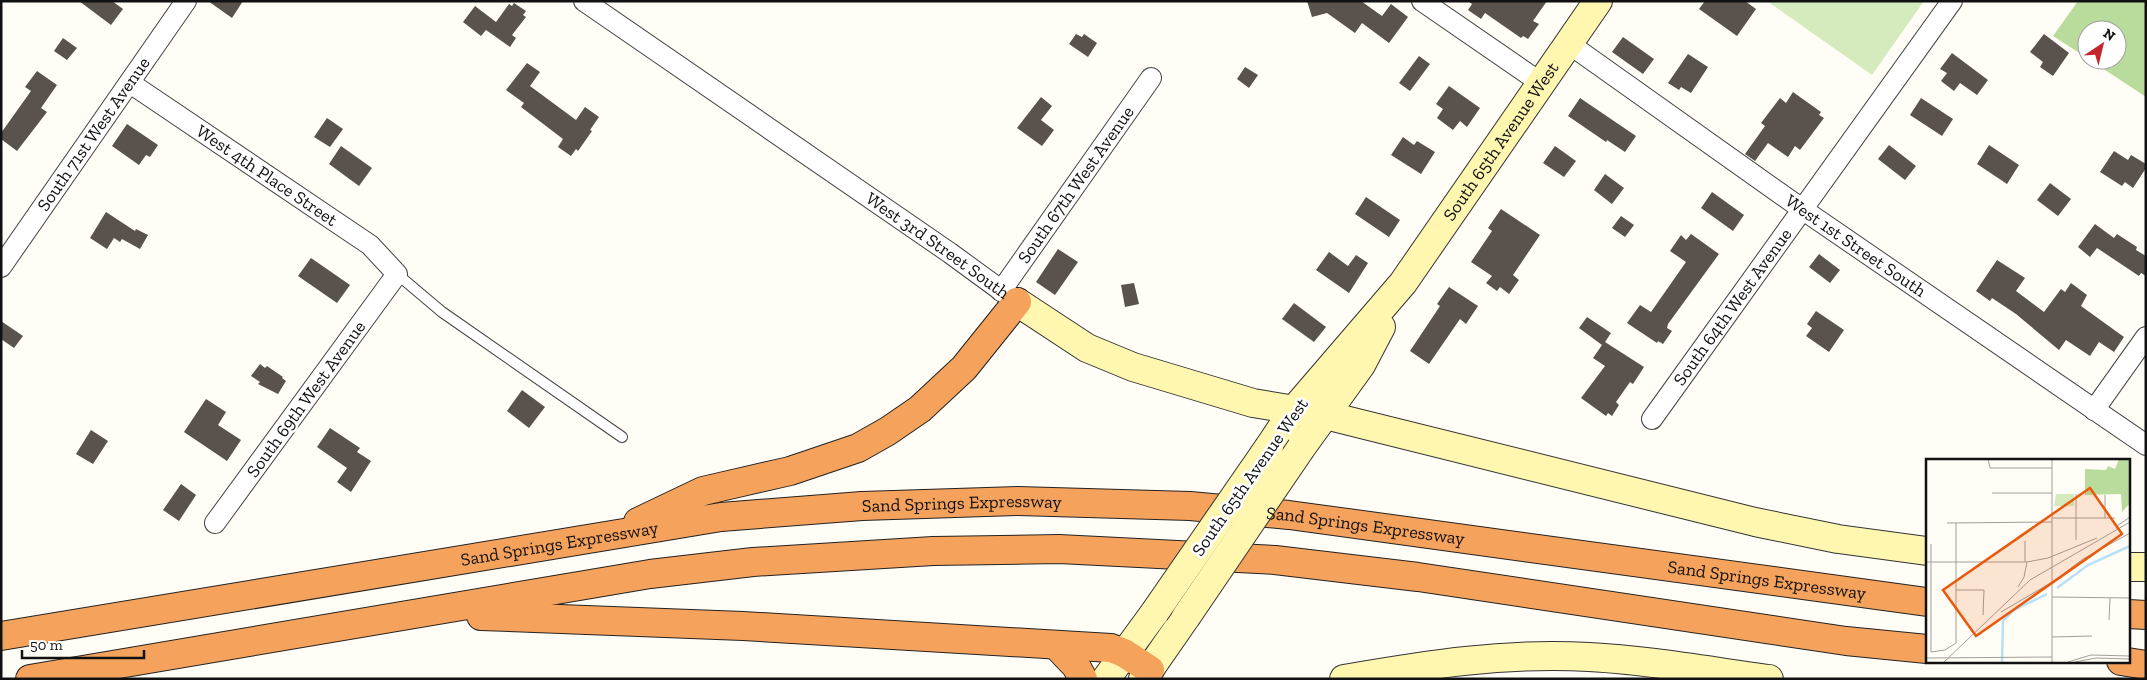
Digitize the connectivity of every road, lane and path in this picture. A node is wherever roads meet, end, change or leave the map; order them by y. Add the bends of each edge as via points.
1 (186, 1) edge
2 (584, 1) edge
3 (1422, 1) edge
4 (1598, 1) edge
5 (1952, 1) edge
6 (1568, 43) junction
7 (1151, 78) dead end
8 (130, 82) junction
9 (1541, 83) junction
10 (1802, 209) junction
11 (1, 267) edge
12 (397, 274) junction
13 (1403, 283) junction
14 (1009, 296) junction
15 (2146, 336) edge
16 (2094, 410) junction
17 (1293, 411) junction
18 (1325, 415) junction
19 (1652, 419) dead end
20 (622, 437) dead end
21 (2146, 445) edge
22 (215, 524) dead end
23 (610, 535) junction
24 (1926, 551) edge
25 (2130, 566) edge
26 (2146, 567) edge
27 (1926, 602) edge
28 (420, 614) junction
29 (2130, 614) edge
30 (2146, 615) edge
31 (1, 636) edge
32 (1057, 646) junction
33 (1926, 649) edge
34 (1124, 653) junction
35 (2130, 661) edge
36 (2146, 661) edge
37 (2128, 662) edge
38 (2146, 665) edge
39 (1154, 676) edge
40 (30, 679) edge
41 (1083, 679) edge
42 (1106, 679) edge
43 (1344, 679) edge
44 (1769, 679) edge

1 - 8 street, South 71st West Avenue
2 - 14 street, West 3rd Street South
3 - 9 street
4 - 6 main road, South 65th Avenue West
5 - 10 street, South 64th West Avenue
6 - 9 main road, South 65th Avenue West
6 - 10 street, West 1st Street South
7 - 14 street, South 67th West Avenue
8 - 11 street, South 71st West Avenue
8 - 12 street, West 4th Place Street via 370,245
9 - 13 main road, South 65th Avenue West
10 - 16 street, West 1st Street South
10 - 19 street, South 64th West Avenue
12 - 20 lane via 442,312
12 - 22 street, South 69th West Avenue
13 - 17 main road, South 65th Avenue West
13 - 18 main road, South 65th Avenue West via 1362,365
14 - 17 main road, West 3rd Street South via 1087,348 1108,358 1188,385
14 - 23 highway via 964,368 920,409 888,431 858,448 790,472 702,491
15 - 16 street
16 - 21 street, West 1st Street South
17 - 18 main road, West 3rd Street South
17 - 34 main road, South 65th Avenue West, bridge
18 - 24 main road, West 3rd Street South via 1755,522 1838,539
18 - 39 main road, South 65th Avenue West, bridge via 1186,617
23 - 27 highway, Sand Springs Expressway via 721,517 862,506 1018,502 1190,506 1289,515
23 - 31 highway, Sand Springs Expressway
25 - 26 main road
28 - 32 highway via 599,618
28 - 33 highway via 650,574 753,562 933,551 1059,549 1275,560 1338,567 1846,641
28 - 40 highway
29 - 30 highway
32 - 34 highway via 1110,648
32 - 41 highway via 1076,666
34 - 39 highway
34 - 42 main road, South 65th Avenue West
35 - 36 highway
37 - 38 highway
43 - 44 main road via 1441,663 1553,657 1638,661

